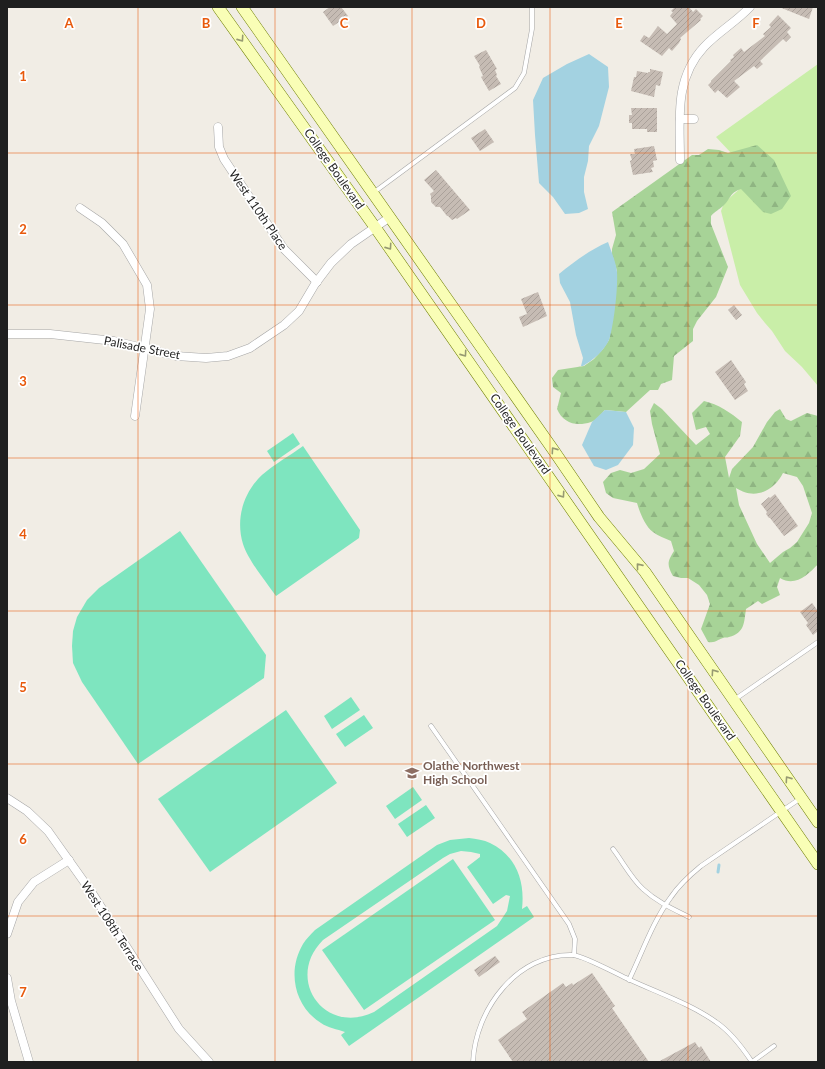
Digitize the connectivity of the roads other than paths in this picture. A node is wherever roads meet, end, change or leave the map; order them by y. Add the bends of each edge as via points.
1 (218, 7) edge
2 (242, 7) edge
3 (532, 7) edge
4 (750, 7) edge
5 (680, 119) junction
6 (694, 119) dead end
7 (218, 128) dead end
8 (680, 160) dead end
9 (373, 193) junction
10 (80, 208) dead end
11 (390, 217) junction
12 (375, 228) junction
13 (317, 282) junction
14 (7, 334) edge
15 (145, 347) junction
16 (135, 416) dead end
17 (818, 642) edge
18 (733, 700) junction
19 (430, 726) dead end
20 (7, 798) edge
21 (801, 798) junction
22 (782, 811) junction
23 (818, 822) edge
24 (613, 849) dead end
25 (69, 860) junction
26 (818, 864) edge
27 (666, 905) junction
28 (689, 917) dead end
29 (7, 934) edge
30 (574, 955) junction
31 (7, 978) edge
32 (629, 980) junction
33 (774, 1046) dead end
34 (30, 1062) edge
35 (209, 1062) edge
36 (473, 1062) edge
37 (752, 1062) edge

1 -> 12 main road, College Boulevard
2 - 9 main road, College Boulevard
3 - 9 lane via 532,29 524,73 515,88
4 - 5 street via 704,47 692,63 683,84
5 - 6 street
5 - 8 street
7 - 13 street, West 110th Place via 219,147 224,159 284,249
9 - 11 main road, College Boulevard
10 - 15 street via 102,223 124,244 147,285 150,309
11 - 12 street, Palisade Street
18 -> 11 main road, College Boulevard via 644,572 599,517
12 - 13 street, Palisade Street via 351,244 331,263
12 -> 22 main road, College Boulevard
13 - 15 street, Palisade Street via 298,311 284,325 250,348 228,356 206,358 176,356
14 - 15 street, Palisade Street via 58,335
15 - 16 street
17 - 18 lane
21 -> 18 main road, College Boulevard
19 - 30 lane via 569,924 575,938
20 - 25 street, West 108th Terrace via 38,820
21 - 22 lane
21 - 23 main road, College Boulevard
22 - 26 main road, College Boulevard
22 - 27 lane via 701,866 689,876
24 - 27 lane via 637,882
25 - 29 street via 34,882 18,902
25 - 35 street, West 108th Terrace via 179,1029
27 - 28 lane
27 - 32 lane
30 - 32 lane
30 - 36 lane via 548,958 533,964 509,983 497,996 481,1025
31 - 34 street via 11,1001
32 - 37 lane via 682,1003 716,1022 742,1047
33 - 37 lane

